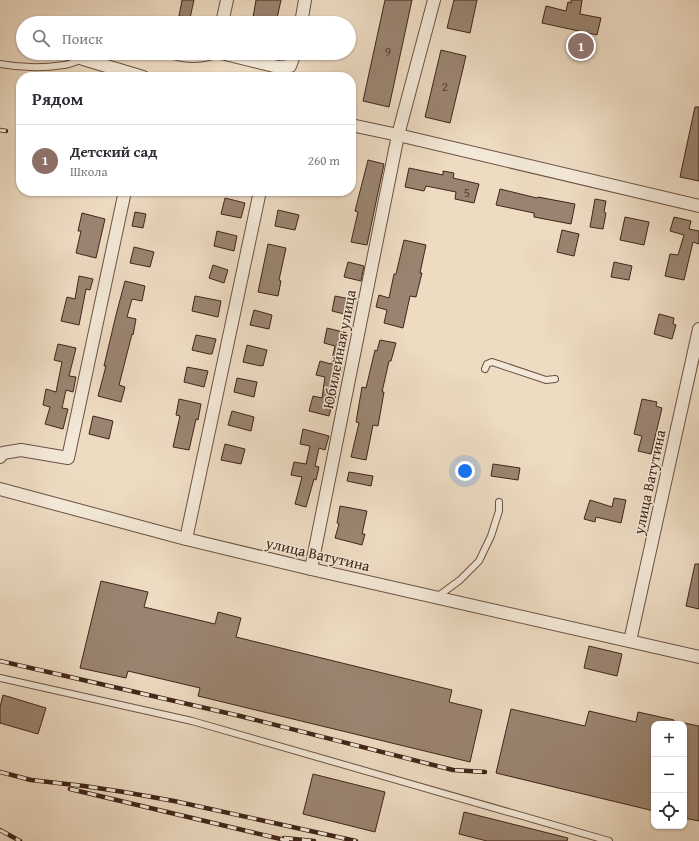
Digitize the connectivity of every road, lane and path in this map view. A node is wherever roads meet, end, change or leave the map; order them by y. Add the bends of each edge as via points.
1 (227, 0) edge
2 (305, 0) edge
3 (434, 0) edge
4 (224, 16) edge
5 (302, 16) edge
6 (77, 60) edge
7 (97, 60) edge
8 (250, 60) edge
9 (292, 60) edge
10 (0, 64) edge
11 (129, 72) edge
12 (356, 126) edge
13 (398, 135) junction
14 (124, 196) edge
15 (259, 196) edge
16 (699, 206) edge
17 (699, 330) edge
18 (485, 369) dead end
19 (555, 379) dead end
20 (0, 457) edge
21 (0, 489) edge
22 (500, 502) dead end
23 (186, 539) junction
24 (311, 569) junction
25 (438, 597) junction
26 (630, 641) junction
27 (699, 657) edge
28 (0, 678) edge
29 (609, 841) edge

1 - 4 street
2 - 5 street
3 - 13 street, Юбилейная улица
6 - 10 lane via 65,65 37,67
7 - 11 street
8 - 9 street via 278,67 290,66
12 - 13 street
13 - 16 street
13 - 24 street, Юбилейная улица
14 - 20 street via 68,458 21,450 3,453
15 - 23 street
17 - 26 street, улица Ватутина
18 - 19 lane via 487,364 492,362 546,380
21 - 23 street, улица Ватутина
22 - 25 lane via 500,512 479,561
23 - 24 street, улица Ватутина
24 - 25 street, улица Ватутина
25 - 26 street, улица Ватутина
26 - 27 street, улица Ватутина
28 - 29 lane via 192,721

